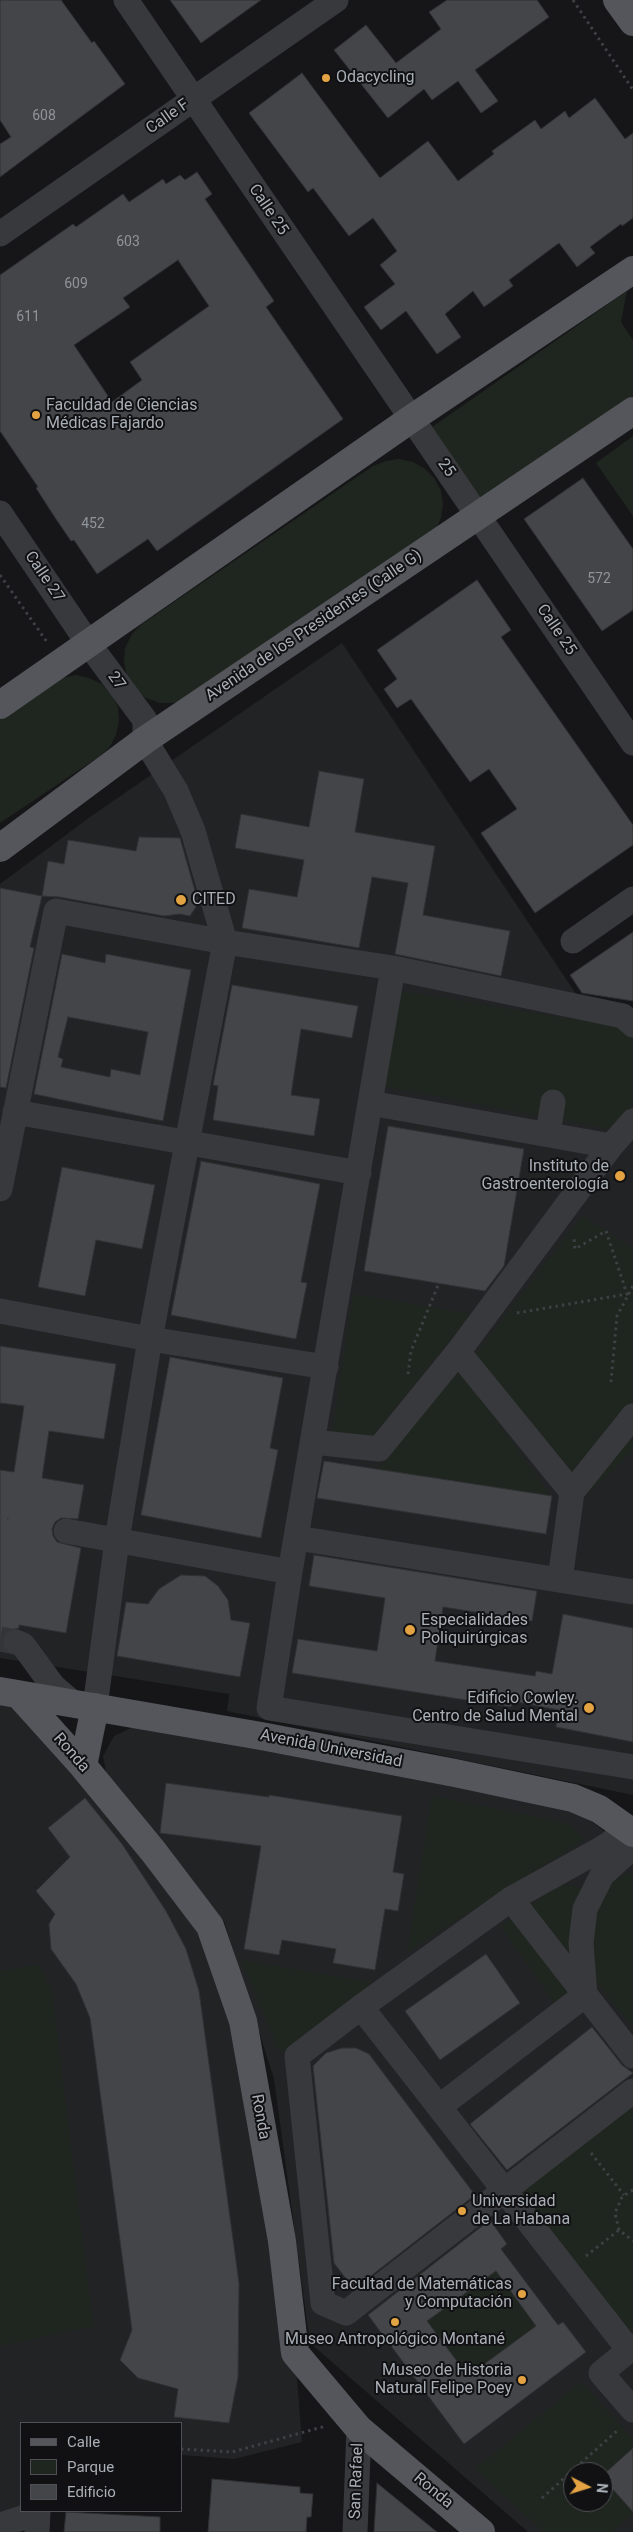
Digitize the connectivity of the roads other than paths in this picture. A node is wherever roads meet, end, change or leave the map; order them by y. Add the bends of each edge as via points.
1 (126, 0) edge
2 (336, 0) edge
3 (617, 0) edge
4 (633, 22) edge
5 (193, 99) junction
6 (0, 234) edge
7 (633, 270) edge
8 (633, 411) edge
9 (412, 419) junction
10 (0, 512) edge
11 (479, 517) junction
12 (88, 643) junction
13 (0, 705) edge
14 (151, 729) junction
15 (633, 743) edge
16 (0, 848) edge
17 (633, 899) edge
18 (573, 941) dead end
19 (225, 942) junction
20 (393, 968) junction
21 (633, 1025) edge
22 (553, 1102) dead end
23 (370, 1103) junction
24 (16, 1112) junction
25 (633, 1120) edge
26 (548, 1134) junction
27 (187, 1141) junction
28 (611, 1146) junction
29 (359, 1173) junction
30 (0, 1189) edge
31 (0, 1311) edge
32 (150, 1339) junction
33 (458, 1352) junction
34 (326, 1367) junction
35 (633, 1416) edge
36 (313, 1442) junction
37 (572, 1492) junction
38 (66, 1530) dead end
39 (297, 1538) junction
40 (117, 1540) junction
41 (290, 1572) junction
42 (560, 1580) junction
43 (633, 1592) edge
44 (16, 1642) tunnel mouth
45 (10, 1693) edge
46 (84, 1705) junction
47 (129, 1712) junction
48 (88, 1739) junction
49 (82, 1766) junction
50 (633, 1768) edge
51 (632, 1834) edge
52 (511, 1899) junction
53 (585, 1995) junction
54 (360, 2007) junction
55 (633, 2056) edge
56 (633, 2091) edge
57 (439, 2107) junction
58 (504, 2190) junction
59 (631, 2349) edge
60 (630, 2416) edge
61 (355, 2424) junction
62 (38, 2523) edge
63 (0, 2525) edge
64 (355, 2532) edge
65 (481, 2532) edge

1 - 5 street, Calle 25
2 - 5 street, Calle F
3 - 4 main road
5 - 6 street, Calle F
5 - 9 street, Calle 25
7 - 9 main road
8 - 11 main road, Avenida de los Presidentes (Calle G)
9 - 11 street, 25
9 - 12 main road
10 - 12 street, Calle 27
11 - 14 main road, Avenida de los Presidentes (Calle G)
11 - 15 street, Calle 25
12 - 13 main road
12 - 14 street, 27
14 - 16 main road, Avenida de los Presidentes (Calle G)
14 - 19 street, 27 via 193,831
17 - 18 street
19 - 20 street
19 - 24 street via 56,912
19 - 27 street
20 - 21 street via 623,1016
20 - 23 street
22 - 26 street
23 - 26 street
23 - 29 street
24 - 27 street
24 - 30 street
25 - 28 street
26 - 28 street
27 - 29 street
27 - 32 street
28 - 33 street
29 - 34 street
31 - 32 street
32 - 34 street
32 - 40 street
33 - 36 street via 379,1449
33 - 37 street
34 - 36 street
35 - 37 street
36 - 39 street
37 - 42 street
38 - 40 street
39 - 41 street
39 - 42 street
40 - 41 street
40 - 46 street
41 - 50 street via 269,1708
42 - 43 street
44 - 46 street via 23,1646 52,1686
45 - 46 main road, Avenida Universidad
45 - 49 main road, Ronda
46 - 47 main road, Avenida Universidad
46 - 48 main road
47 - 48 main road via 107,1717
47 - 51 main road, Avenida Universidad via 573,1798 599,1809
48 - 49 main road
49 - 61 main road, Ronda via 210,1926 242,2021 284,2249 295,2353
51 - 52 street
51 - 53 street via 602,1875 585,1909 581,1944
52 - 53 street
52 - 54 street
53 - 55 street
53 - 57 street
54 - 57 street
54 - 58 street via 297,2056 323,2303 346,2313
56 - 58 street
57 - 58 street
58 - 59 street
59 - 60 street via 601,2373
61 - 64 street, San Rafael
61 - 65 main road, Ronda
62 - 63 street

